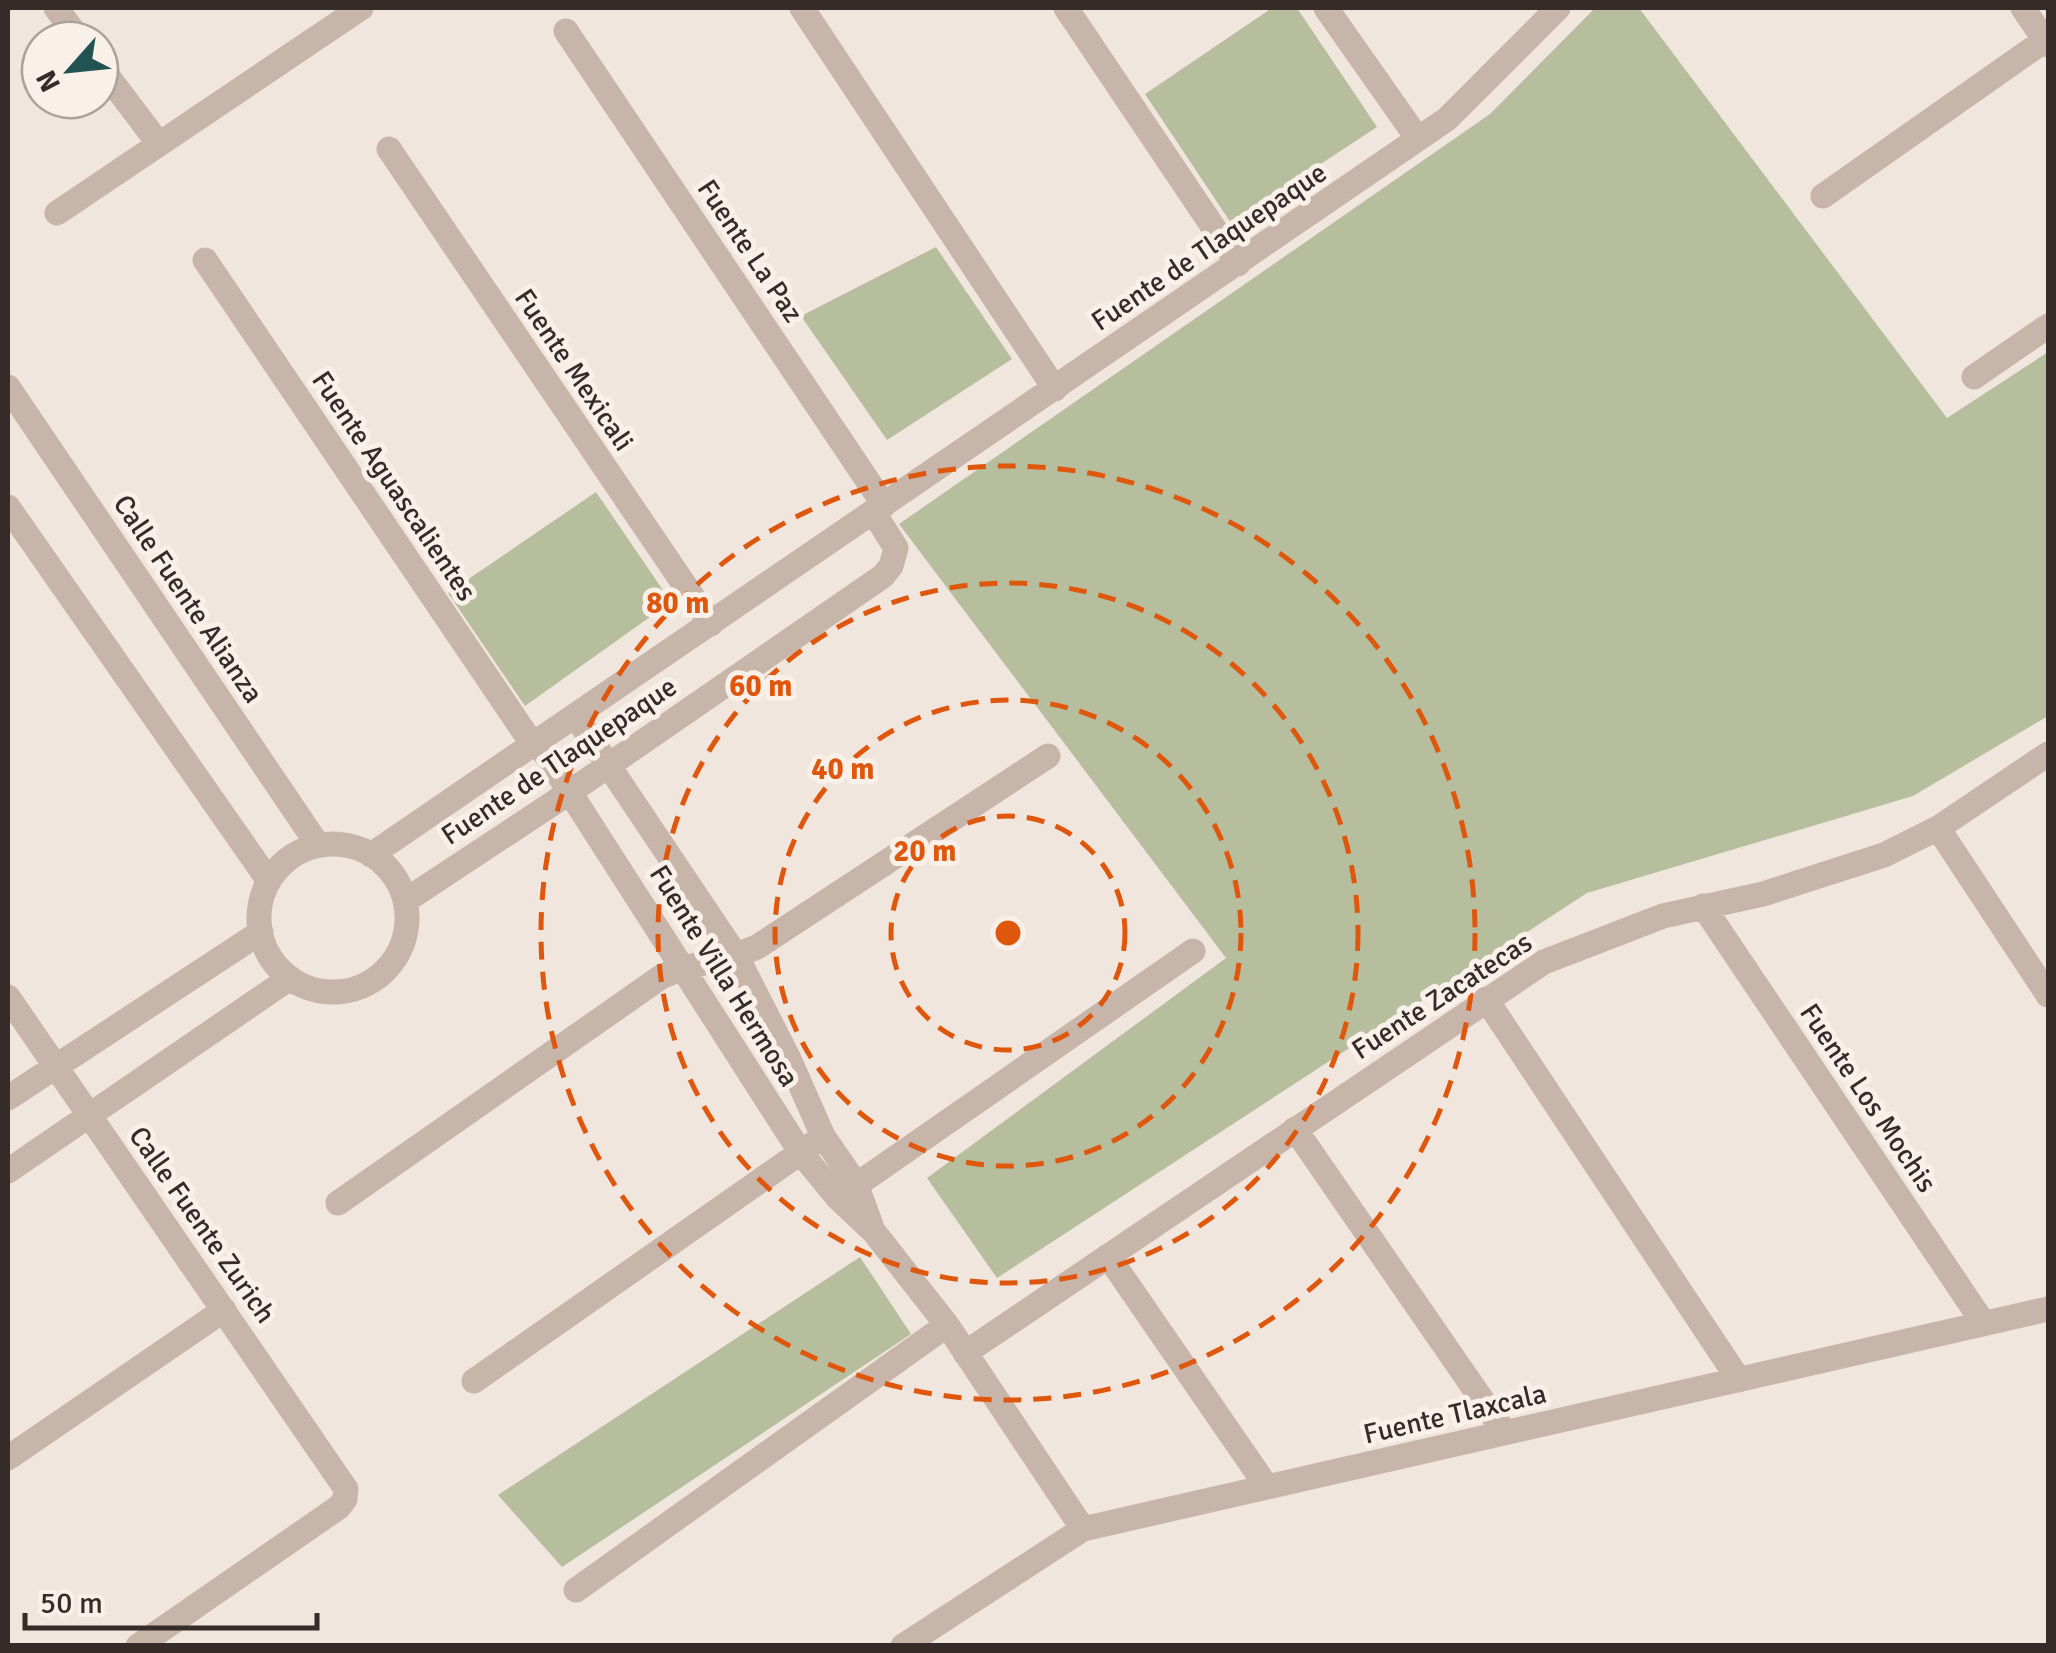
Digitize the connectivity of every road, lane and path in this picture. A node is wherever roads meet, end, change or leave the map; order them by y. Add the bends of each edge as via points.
1 (361, 8) edge
2 (802, 8) edge
3 (1066, 8) edge
4 (1326, 8) edge
5 (1558, 8) edge
6 (2023, 8) edge
7 (566, 31) dead end
8 (2047, 42) edge
9 (120, 92) edge
10 (1418, 140) junction
11 (159, 144) junction
12 (389, 149) dead end
13 (1823, 196) dead end
14 (57, 213) dead end
15 (205, 260) dead end
16 (1238, 264) junction
17 (2048, 326) edge
18 (1974, 377) dead end
19 (8, 387) edge
20 (1056, 389) junction
21 (8, 507) edge
22 (879, 509) junction
23 (710, 624) junction
24 (576, 717) junction
25 (535, 743) junction
26 (2048, 754) edge
27 (1048, 756) dead end
28 (609, 765) junction
29 (570, 792) junction
30 (1938, 828) junction
31 (318, 846) junction
32 (372, 854) junction
33 (270, 880) junction
34 (406, 902) junction
35 (1703, 906) junction
36 (260, 932) junction
37 (1192, 951) dead end
38 (736, 956) junction
39 (684, 966) junction
40 (290, 978) junction
41 (2048, 995) edge
42 (8, 997) edge
43 (1486, 998) junction
44 (57, 1066) junction
45 (8, 1098) edge
46 (89, 1115) junction
47 (1295, 1129) junction
48 (823, 1136) junction
49 (801, 1154) junction
50 (8, 1171) edge
51 (847, 1191) junction
52 (338, 1203) dead end
53 (1108, 1256) junction
54 (224, 1310) junction
55 (2048, 1310) edge
56 (1984, 1324) junction
57 (947, 1325) junction
58 (965, 1353) junction
59 (1739, 1380) junction
60 (474, 1381) dead end
61 (1506, 1433) junction
62 (8, 1458) edge
63 (1267, 1487) junction
64 (1083, 1529) junction
65 (576, 1590) dead end
66 (138, 1646) edge
67 (903, 1646) edge

1 - 11 street
2 - 20 street
3 - 16 street
4 - 10 street
5 - 10 street, Fuente de Tlaquepaque
6 - 8 street
7 - 22 street, Fuente La Paz
8 - 13 street
9 - 11 street
10 - 16 street, Fuente de Tlaquepaque
11 - 14 street
12 - 23 street, Fuente Mexicali
15 - 25 street, Fuente Aguascalientes
16 - 20 street, Fuente de Tlaquepaque
17 - 18 street
19 - 31 street, Calle Fuente Alianza
20 - 22 street, Fuente de Tlaquepaque
21 - 33 street
22 - 23 street, Fuente de Tlaquepaque
22 - 28 street, Fuente de Tlaquepaque via 896,548 882,576
23 - 24 street, Fuente de Tlaquepaque
24 - 25 street, Fuente de Tlaquepaque
24 - 28 street, Fuente Villa Hermosa
25 - 29 street, Fuente Villa Hermosa
25 - 32 street, Fuente de Tlaquepaque
26 - 30 street, Fuente Zacatecas
27 - 38 street
28 - 29 street, Fuente de Tlaquepaque
28 - 38 street, Fuente Villa Hermosa
29 - 34 street, Fuente de Tlaquepaque
29 - 39 street, Fuente Villa Hermosa
30 - 35 street, Fuente Zacatecas via 1824,877
30 - 41 street
31 - 32 street
31 - 33 street via 290,858
32 - 34 street
33 - 36 street
34 - 40 street via 400,952 364,987 313,990
35 - 43 street, Fuente Zacatecas via 1544,962
35 - 56 street, Fuente Los Mochis
36 - 40 street via 276,966
36 - 44 street
37 - 51 street
38 - 39 street
38 - 48 street, Fuente Villa Hermosa
39 - 49 street, Fuente Villa Hermosa
39 - 52 street
40 - 46 street
42 - 44 street, Calle Fuente Zurich
43 - 47 street, Fuente Zacatecas
43 - 59 street
44 - 45 street
44 - 46 street, Calle Fuente Zurich
46 - 50 street
46 - 54 street, Calle Fuente Zurich
47 - 53 street, Fuente Zacatecas
47 - 61 street
48 - 49 street
48 - 51 street, Fuente Villa Hermosa
49 - 51 street, Fuente Villa Hermosa
49 - 60 street
51 - 57 street, Fuente Villa Hermosa
53 - 58 street, Fuente Zacatecas
53 - 63 street
54 - 62 street
54 - 66 street, Calle Fuente Zurich via 346,1489 345,1499
55 - 56 street, Fuente Tlaxcala
56 - 59 street, Fuente Tlaxcala
57 - 58 street, Fuente Villa Hermosa
57 - 65 street
58 - 64 street, Fuente Villa Hermosa
59 - 61 street, Fuente Tlaxcala
61 - 63 street, Fuente Tlaxcala
63 - 64 street, Fuente Tlaxcala
64 - 67 street, Fuente Tlaxcala

